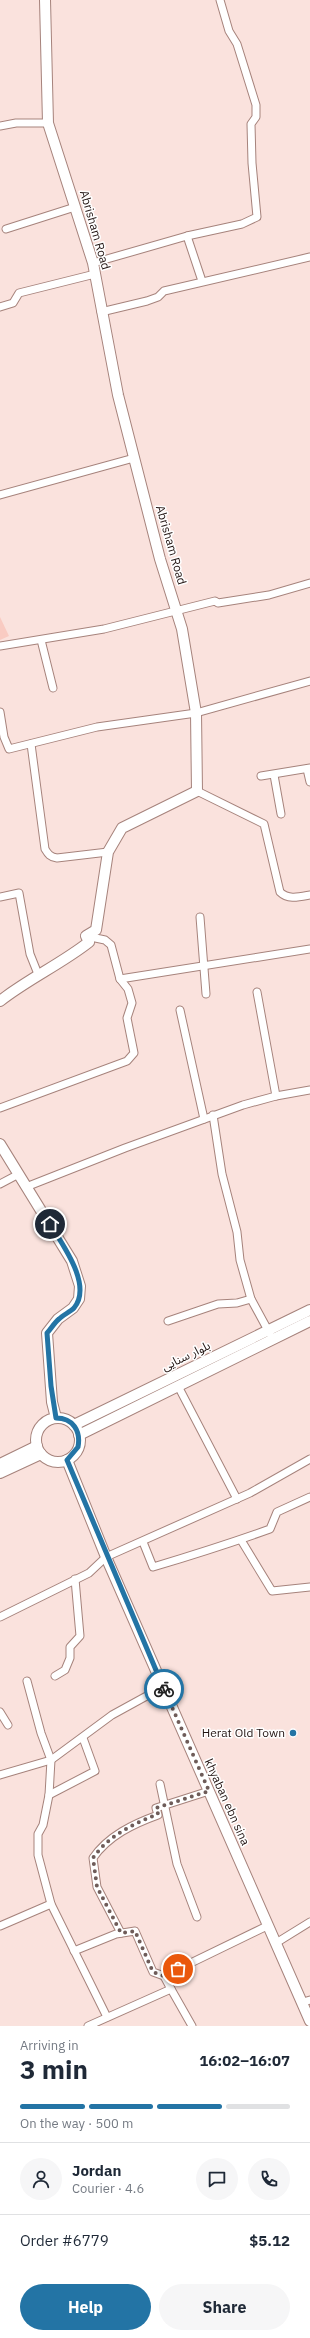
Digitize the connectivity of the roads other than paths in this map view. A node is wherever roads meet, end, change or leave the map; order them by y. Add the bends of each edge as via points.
1 (44, 0) edge
2 (220, 0) edge
3 (48, 123) junction
4 (0, 126) edge
5 (75, 206) junction
6 (6, 229) dead end
7 (187, 236) junction
8 (310, 257) edge
9 (93, 263) junction
10 (95, 274) junction
11 (202, 281) junction
12 (0, 307) edge
13 (101, 312) junction
14 (134, 458) junction
15 (0, 495) edge
16 (310, 583) edge
17 (176, 610) junction
18 (41, 640) junction
19 (0, 646) edge
20 (310, 681) edge
21 (53, 688) dead end
22 (0, 712) edge
23 (196, 713) junction
24 (31, 744) junction
25 (309, 769) edge
26 (274, 775) junction
27 (261, 776) dead end
28 (310, 782) edge
29 (197, 791) junction
30 (281, 814) dead end
31 (108, 852) junction
32 (310, 895) edge
33 (0, 897) edge
34 (200, 917) dead end
35 (86, 936) junction
36 (310, 949) edge
37 (202, 966) junction
38 (38, 974) junction
39 (120, 979) junction
40 (257, 992) dead end
41 (206, 994) dead end
42 (0, 1000) edge
43 (180, 1010) dead end
44 (310, 1090) edge
45 (276, 1096) junction
46 (0, 1108) edge
47 (212, 1115) junction
48 (204, 1118) junction
49 (0, 1144) edge
50 (17, 1175) junction
51 (0, 1184) edge
52 (26, 1187) junction
53 (251, 1298) junction
54 (310, 1310) edge
55 (168, 1321) dead end
56 (310, 1321) edge
57 (268, 1330) junction
58 (274, 1339) junction
59 (178, 1386) junction
60 (56, 1418) junction
61 (74, 1426) junction
62 (79, 1435) junction
63 (39, 1450) junction
64 (310, 1459) edge
65 (67, 1460) junction
66 (0, 1464) edge
67 (0, 1474) edge
68 (310, 1497) edge
69 (237, 1499) junction
70 (241, 1540) junction
71 (143, 1542) junction
72 (106, 1557) junction
73 (75, 1579) junction
74 (310, 1586) edge
75 (0, 1617) edge
76 (55, 1676) dead end
77 (27, 1681) dead end
78 (163, 1687) junction
79 (0, 1712) edge
80 (8, 1725) dead end
81 (83, 1738) junction
82 (51, 1760) junction
83 (0, 1775) edge
84 (160, 1784) dead end
85 (209, 1791) junction
86 (49, 1795) junction
87 (165, 1805) junction
88 (51, 1904) junction
89 (197, 1917) dead end
90 (310, 1922) edge
91 (0, 1926) edge
92 (267, 1926) junction
93 (121, 1933) junction
94 (276, 1943) junction
95 (74, 1951) junction
96 (164, 1976) junction
97 (171, 1989) junction
98 (307, 2001) edge
99 (104, 2021) edge
100 (310, 2021) edge
101 (88, 2026) edge
102 (192, 2026) edge

1 - 3 main road, Abrisham Road
2 - 7 street via 229,31 238,44 256,105 256,117 251,124 252,163 258,214 254,219 242,224
3 - 4 street
3 - 5 main road, Abrisham Road
5 - 6 street
5 - 9 main road, Abrisham Road
7 - 9 street
7 - 11 street
8 - 11 street
9 - 10 main road, Abrisham Road
10 - 12 street via 19,293 13,303
10 - 13 main road, Abrisham Road
11 - 13 street via 164,291 158,297 146,301
13 - 14 main road, Abrisham Road
14 - 15 street
14 - 17 main road, Abrisham Road
16 - 17 street via 269,595 218,603 215,601
17 - 18 street via 104,629
17 - 23 main road, Abrisham Road via 190,664
18 - 19 street
18 - 21 street
20 - 23 street
22 - 24 street via 8,748
23 - 24 street via 129,721
23 - 29 main road, Abrisham Road
24 - 31 street via 45,849 48,854 57,858
25 - 26 street
25 - 28 street
26 - 27 street
26 - 30 street
29 - 31 main road via 122,828
29 - 32 street via 264,824 280,892 284,896 294,898
31 - 35 main road via 96,930
33 - 38 street via 18,893 30,954
34 - 37 street
35 - 38 main road via 89,942
35 - 39 street via 105,940 111,945
36 - 37 street
37 - 39 street
37 - 41 street
38 - 42 main road
39 - 46 street via 128,989 132,1004 127,1018 134,1053 132,1057 126,1062
40 - 45 street
43 - 48 street
44 - 45 street
45 - 47 street
47 - 48 street
47 - 53 street via 222,1174 238,1232 240,1260
48 - 52 street
49 - 50 main road
50 - 51 street
50 - 52 main road
52 - 60 main road via 72,1261 80,1286 79,1298 74,1308 58,1319 47,1333
53 - 55 street via 237,1303 218,1304
53 - 57 street
54 - 57 main road, بلوار سنایی
56 - 58 main road, بلوار سنایی
57 - 58 street
57 - 61 main road, بلوار سنایی
58 - 59 main road, بلوار سنایی
59 - 62 main road, بلوار سنایی
59 - 69 street
60 - 61 main road via 66,1419
60 - 63 main road via 45,1421 38,1430
61 - 62 main road
62 - 65 main road via 78,1447
63 - 65 main road via 50,1460
63 - 66 main road
63 - 67 main road
64 - 69 street
65 - 72 main road, khyaban ebn sina
68 - 70 street via 277,1512 270,1529
69 - 71 street
70 - 71 street via 153,1567
70 - 74 street via 272,1591
71 - 72 street
72 - 73 street via 89,1573
72 - 78 main road, khyaban ebn sina
73 - 75 street
73 - 76 street via 80,1636 70,1647 70,1658 65,1670
77 - 82 street via 40,1733
78 - 81 street via 112,1715
78 - 85 main road, khyaban ebn sina
79 - 80 street
81 - 82 street
81 - 86 street via 95,1771
82 - 83 street
82 - 86 street
84 - 87 street
85 - 87 street
85 - 92 main road, khyaban ebn sina
86 - 88 street via 43,1825 38,1834 38,1855
87 - 89 street via 177,1864
87 - 93 street via 156,1808 158,1814 117,1833 93,1858 97,1887
88 - 91 street
88 - 95 street
90 - 94 street
92 - 94 main road, khyaban ebn sina
92 - 96 street
93 - 95 street
93 - 96 street via 135,1931 153,1972
94 - 98 main road, khyaban ebn sina
95 - 99 street
96 - 97 street
97 - 99 street
97 - 102 street
98 - 100 main road, khyaban ebn sina
99 - 101 street

